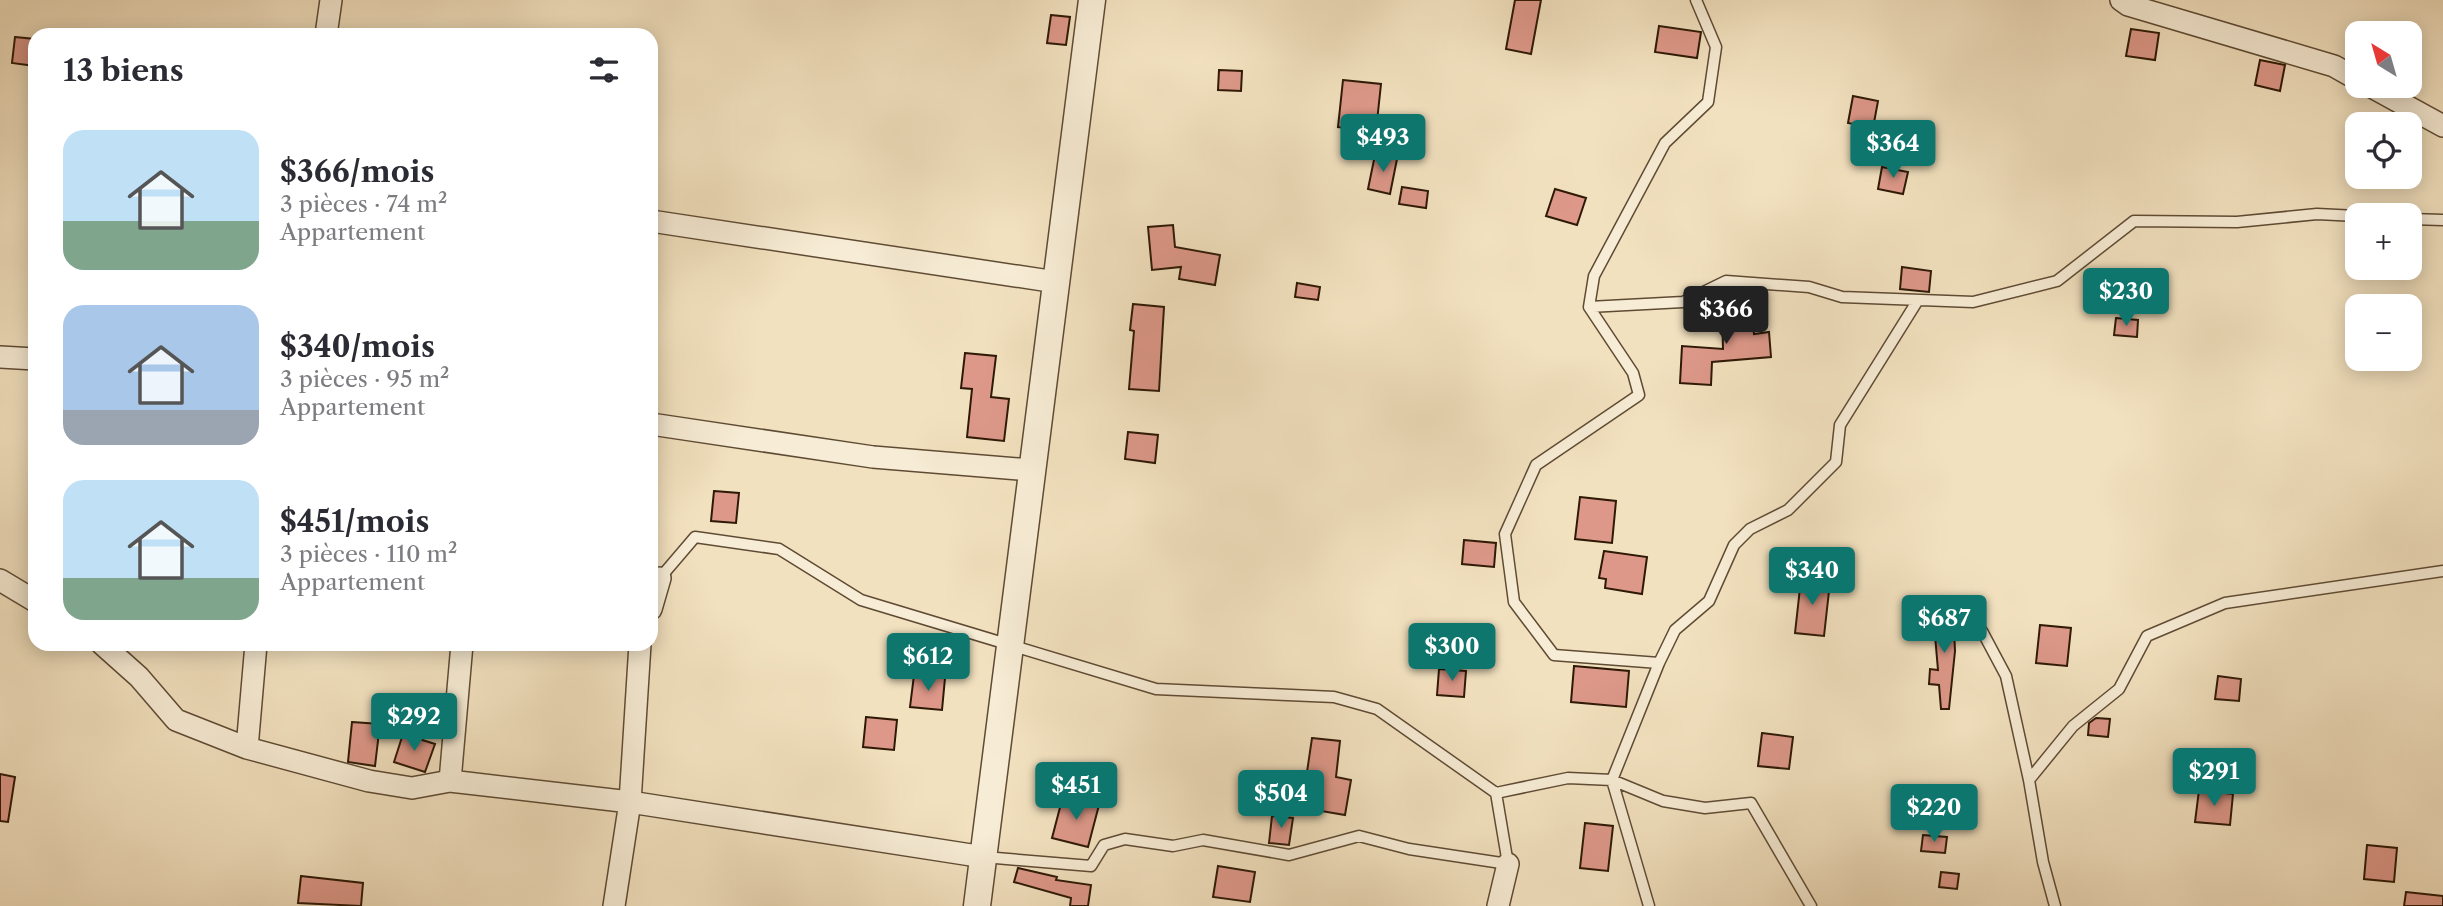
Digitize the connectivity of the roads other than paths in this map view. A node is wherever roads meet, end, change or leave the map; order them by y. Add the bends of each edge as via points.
1 (331, 0) edge
2 (1092, 0) edge
3 (1696, 0) edge
4 (2121, 0) edge
5 (327, 28) edge
6 (2345, 72) edge
7 (2392, 98) edge
8 (2443, 126) edge
9 (2345, 215) edge
10 (2422, 219) edge
11 (2443, 220) edge
12 (658, 222) edge
13 (1056, 282) junction
14 (1918, 300) junction
15 (1589, 307) junction
16 (0, 356) edge
17 (28, 358) edge
18 (658, 425) edge
19 (1031, 470) junction
20 (2443, 571) edge
21 (660, 579) joint
22 (0, 580) edge
23 (658, 586) edge
24 (28, 597) edge
25 (1982, 631) dead end
26 (1009, 644) junction
27 (110, 651) edge
28 (255, 651) edge
29 (461, 651) edge
30 (640, 651) edge
31 (1659, 663) junction
32 (247, 748) junction
33 (1612, 779) junction
34 (2029, 780) junction
35 (450, 781) junction
36 (1496, 793) junction
37 (631, 802) junction
38 (984, 857) junction
39 (1507, 864) junction
40 (614, 906) edge
41 (977, 906) edge
42 (1498, 906) edge
43 (1649, 906) edge
44 (1811, 906) edge
45 (2055, 906) edge

1 - 5 street
2 - 13 street
3 - 15 lane via 1716,47 1708,102 1665,143 1594,276
4 - 6 street
7 - 8 street
9 - 14 lane via 2237,222 2134,221 2057,281 1973,302
10 - 11 lane
12 - 13 street
13 - 19 street
14 - 15 lane via 1842,297 1809,287 1727,281 1683,302
14 - 31 lane via 1840,425 1836,462 1788,510 1750,529 1734,545 1709,601 1675,630
15 - 31 lane via 1633,373 1639,395 1536,465 1505,534 1514,602 1554,655
16 - 17 street
18 - 19 street via 873,457
19 - 26 street
20 - 34 lane via 2225,603 2147,636 2119,689 2073,726
21 - 23 street
21 - 26 lane via 695,537 779,549 861,600
22 - 24 street
25 - 34 lane via 2006,676
26 - 36 lane via 1156,689 1334,696 1377,709
26 - 38 street
27 - 32 street via 176,720
28 - 32 street
29 - 35 street
30 - 37 street
31 - 33 lane
32 - 35 street via 369,782 412,789
33 - 36 lane via 1568,778
33 - 43 lane
33 - 44 lane via 1663,801 1694,806 1751,803
34 - 45 lane
35 - 37 street
36 - 39 lane
37 - 38 street
37 - 40 street
38 - 39 lane via 1091,866 1104,845 1125,839 1173,846 1203,840 1289,855 1359,836
38 - 41 street
39 - 42 street

